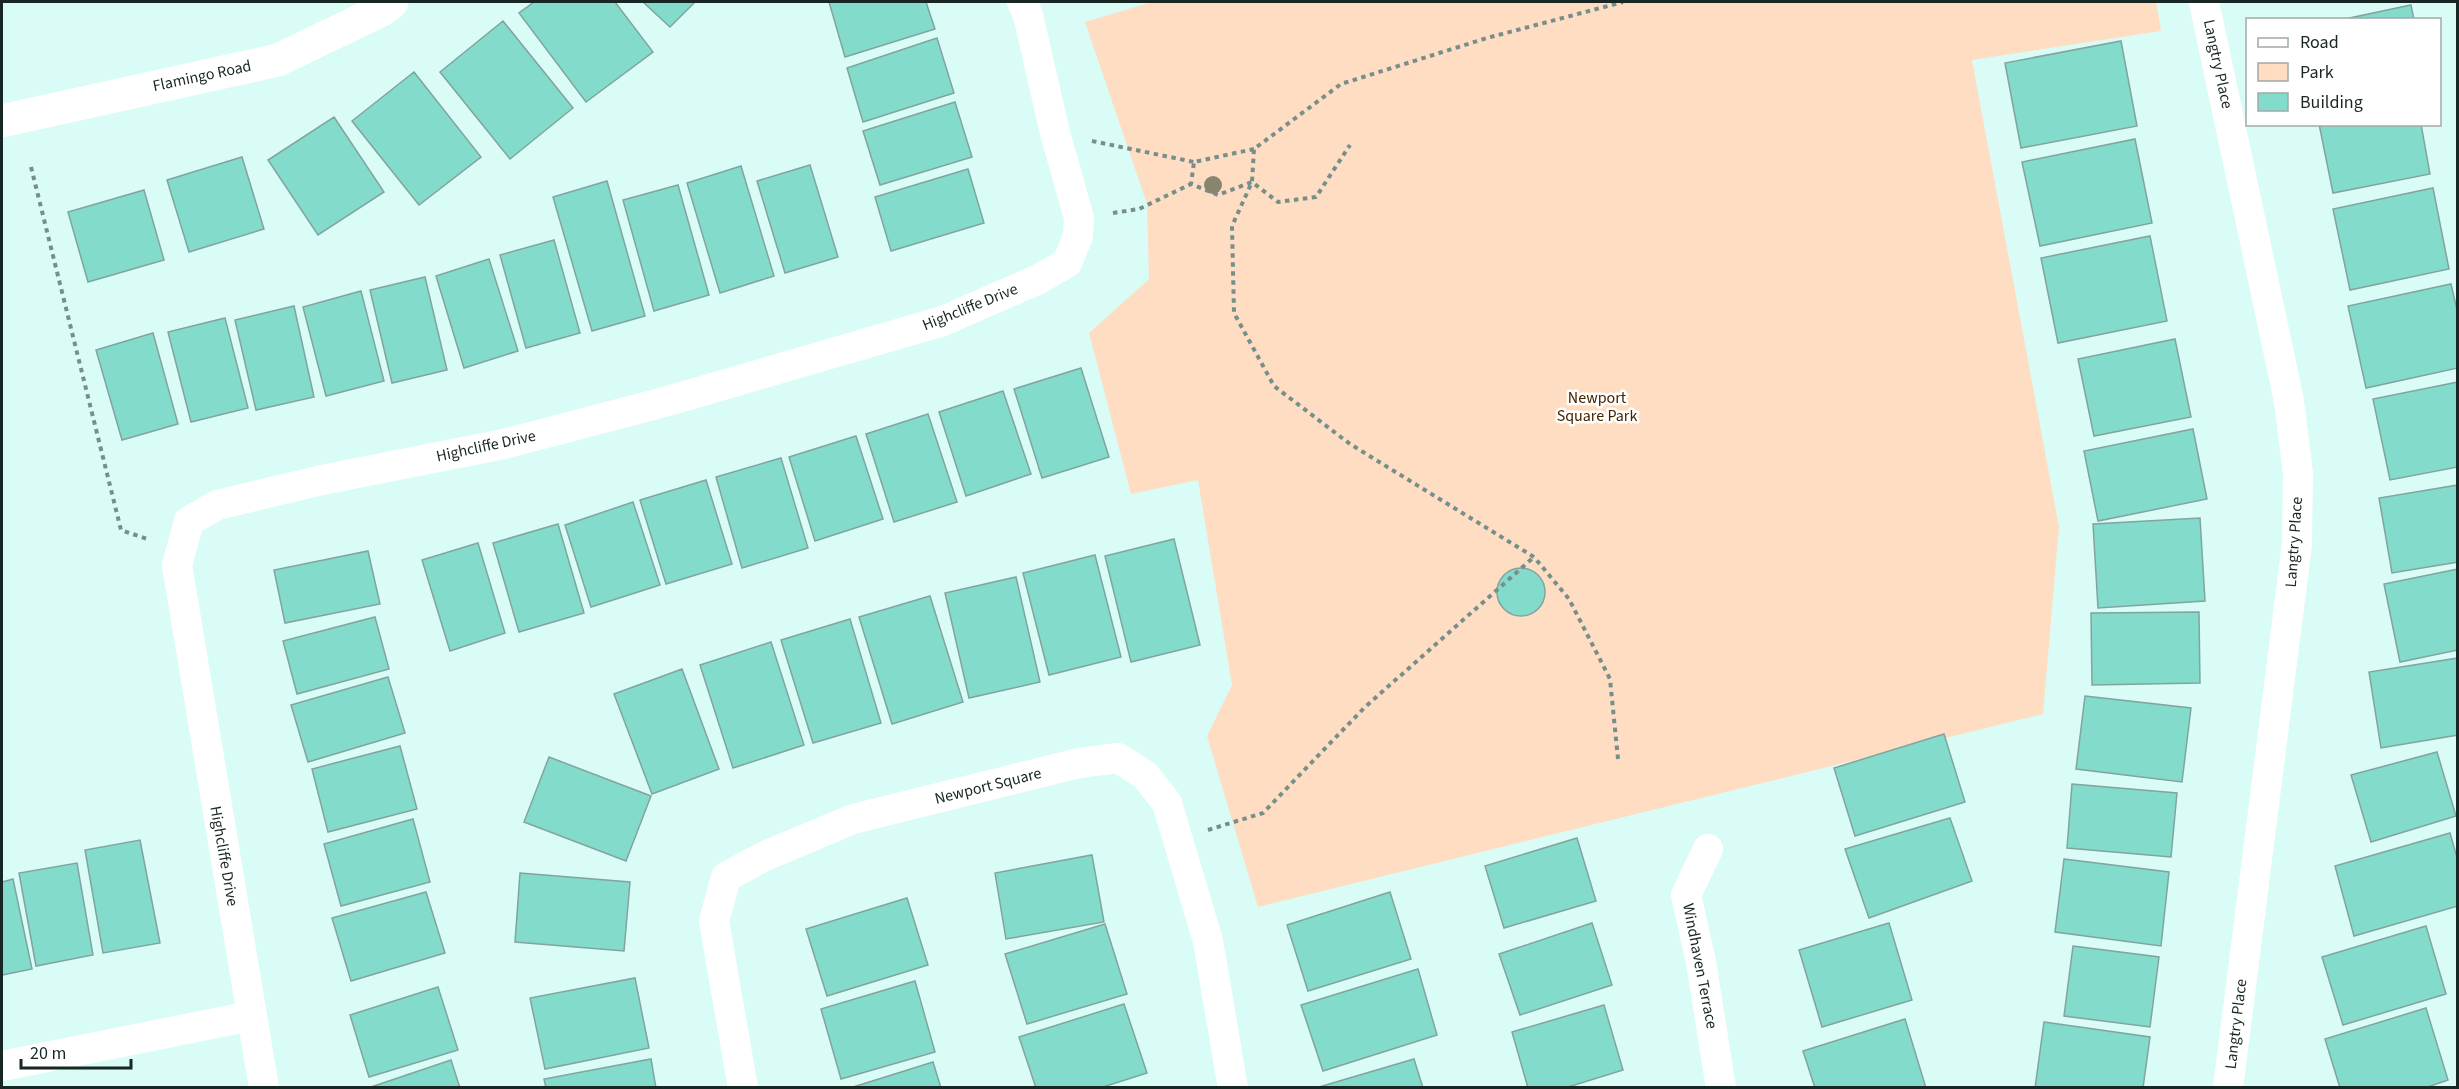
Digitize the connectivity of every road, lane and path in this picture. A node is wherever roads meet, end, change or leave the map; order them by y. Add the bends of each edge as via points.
1 (392, 2) edge
2 (1022, 2) edge
3 (1623, 2) edge
4 (2205, 2) edge
5 (2, 121) edge
6 (1055, 133) junction
7 (1350, 145) dead end
8 (1254, 149) junction
9 (1194, 162) junction
10 (31, 167) dead end
11 (1252, 182) junction
12 (1191, 184) junction
13 (1079, 218) junction
14 (181, 551) junction
15 (1534, 557) junction
16 (1618, 759) dead end
17 (1176, 840) junction
18 (1708, 849) dead end
19 (252, 1016) junction
20 (2, 1066) edge
21 (264, 1088) edge
22 (743, 1088) edge
23 (1233, 1088) edge
24 (1721, 1088) edge
25 (2228, 1088) edge

1 - 5 street, Flamingo Road via 278,60
2 - 6 street, Highcliffe Drive
3 - 8 path via 1487,38 1341,84
4 - 25 street, Langtry Place via 2289,401 2298,473 2297,544
6 - 9 path
6 - 13 street, Highcliffe Drive
7 - 11 path via 1316,197 1278,202
8 - 9 path
8 - 11 path
9 - 12 path
10 - 14 path via 121,530
11 - 12 path via 1218,195
11 - 15 path via 1232,226 1234,313 1274,386 1350,444
12 - 13 path via 1138,209
13 - 14 street, Highcliffe Drive via 1078,236 1067,263 943,321 504,444 217,505 189,521
14 - 19 street, Highcliffe Drive via 177,565 192,664
15 - 16 path via 1569,599 1610,679
15 - 17 path via 1364,708 1263,813
17 - 22 street, Newport Square via 1167,803 1145,775 1118,759 1079,763 853,819 726,877 714,921
17 - 23 street, Newport Square via 1208,941
18 - 24 street, Windhaven Terrace via 1686,895
19 - 20 street
19 - 21 street, Highcliffe Drive

